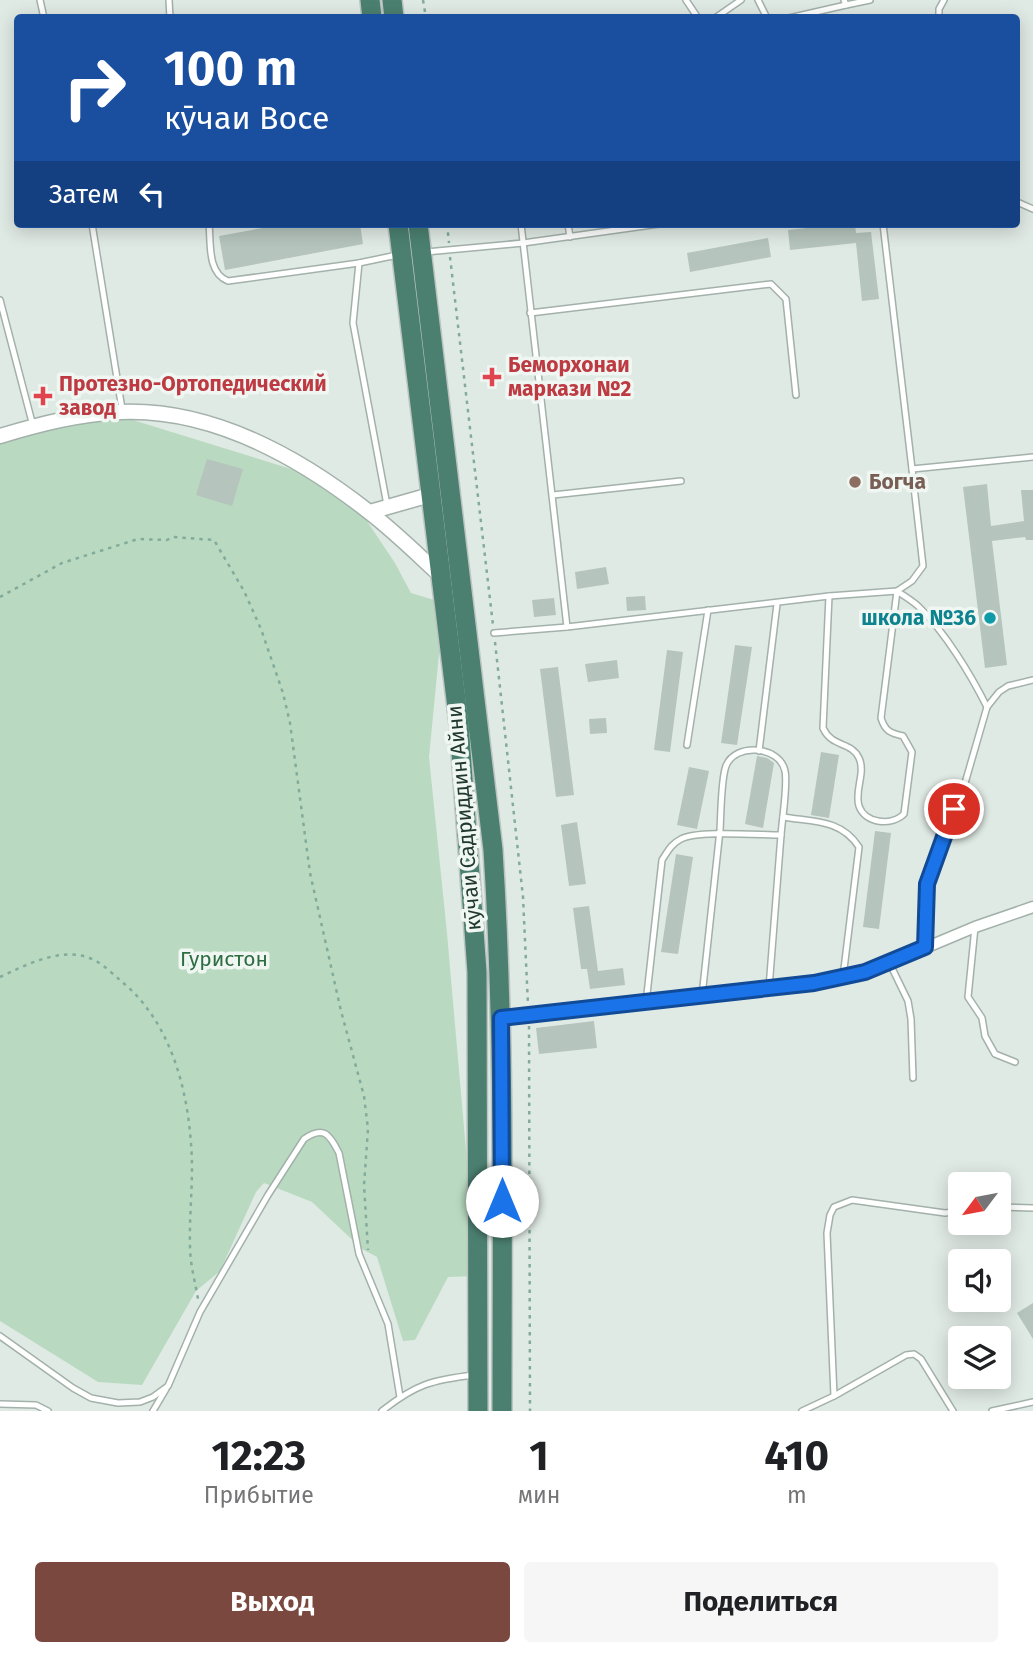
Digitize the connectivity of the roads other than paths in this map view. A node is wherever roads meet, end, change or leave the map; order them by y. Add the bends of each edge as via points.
1 (741, 0) edge
2 (870, 0) edge
3 (845, 2) edge
4 (721, 14) edge
5 (803, 14) edge
6 (93, 228) edge
7 (209, 228) edge
8 (400, 228) edge
9 (417, 228) edge
10 (521, 228) edge
11 (569, 228) edge
12 (632, 228) edge
13 (883, 228) edge
14 (570, 237) junction
15 (523, 243) junction
16 (411, 253) junction
17 (359, 263) junction
18 (0, 300) edge
19 (530, 313) junction
20 (796, 395) dead end
21 (123, 412) junction
22 (33, 426) junction
23 (0, 436) edge
24 (1033, 457) edge
25 (912, 470) junction
26 (681, 481) dead end
27 (430, 495) junction
28 (553, 495) junction
29 (387, 508) junction
30 (370, 512) junction
31 (441, 576) junction
32 (897, 591) junction
33 (829, 597) junction
34 (777, 604) junction
35 (708, 610) junction
36 (567, 627) junction
37 (494, 633) dead end
38 (1033, 680) edge
39 (987, 707) junction
40 (687, 745) dead end
41 (759, 751) junction
42 (783, 817) junction
43 (719, 835) junction
44 (781, 835) junction
45 (1033, 907) edge
46 (975, 927) junction
47 (925, 947) junction
48 (889, 963) junction
49 (843, 978) junction
50 (769, 988) junction
51 (702, 996) junction
52 (646, 1003) junction
53 (501, 1018) junction
54 (1015, 1062) dead end
55 (913, 1078) dead end
56 (1012, 1207) edge
57 (1033, 1208) edge
58 (948, 1213) edge
59 (0, 1336) edge
60 (478, 1374) junction
61 (168, 1387) junction
62 (834, 1396) junction
63 (400, 1397) junction
64 (1033, 1402) edge
65 (0, 1404) edge
66 (48, 1411) edge
67 (153, 1411) edge
68 (382, 1411) edge
69 (478, 1411) edge
70 (502, 1411) edge
71 (802, 1411) edge
72 (953, 1411) edge
73 (992, 1411) edge

1 - 4 lane
2 - 3 lane
3 - 5 lane
6 - 21 lane
7 - 17 lane via 213,267 228,281
8 - 16 highway, кӯчаи Садриддин Айни
9 - 16 highway, кӯчаи Садриддин Айни
10 - 15 lane
11 - 14 lane
12 - 14 lane
13 - 25 lane
14 - 15 lane
15 - 16 lane
15 - 19 lane
16 - 17 lane
16 - 27 highway, кӯчаи Садриддин Айни
16 - 53 highway, кӯчаи Садриддин Айни via 490,818
17 - 29 lane via 353,323
18 - 22 lane
19 - 20 lane via 771,285 786,299
19 - 28 lane
21 - 22 street
21 - 30 street via 183,417 243,435
22 - 23 street
24 - 25 lane
25 - 32 lane via 923,566
26 - 28 lane
27 - 29 street
27 - 31 highway, кӯчаи Садриддин Айни
28 - 36 lane
29 - 30 street
30 - 31 street
31 - 60 highway, кӯчаи Садриддин Айни via 459,724 477,972
32 - 33 lane
32 - 33 lane via 881,718 891,733 903,736 912,752 904,814 891,822 862,812 858,755 834,743 823,728
32 - 39 lane via 919,607 944,639
33 - 34 lane
34 - 35 lane
34 - 41 lane
35 - 36 lane
35 - 40 lane
36 - 37 lane
38 - 39 lane via 1008,686
39 - 47 lane via 963,790 927,884
41 - 42 lane via 771,752 785,771
41 - 43 lane via 733,756 726,767
42 - 44 lane
42 - 49 lane via 839,827 859,847
43 - 44 lane
43 - 51 lane
43 - 52 lane via 684,837 662,860
44 - 50 lane
45 - 46 street
46 - 47 street
46 - 54 lane via 968,997 982,1018 995,1054
47 - 48 street
48 - 49 street
48 - 55 lane via 908,1001
49 - 50 street
50 - 51 street
51 - 52 street
52 - 53 street
53 - 70 highway, кӯчаи Садриддин Айни
56 - 57 lane
58 - 62 lane via 852,1200 834,1207 827,1233
59 - 61 lane via 73,1388 104,1401 139,1402
60 - 63 lane via 429,1381
60 - 69 highway, кӯчаи Садриддин Айни
61 - 63 lane via 200,1312 268,1195 304,1139 313,1132 324,1132 339,1153 354,1236 388,1324
61 - 67 lane
62 - 71 lane
62 - 72 lane via 914,1354
63 - 68 lane
64 - 73 lane
65 - 66 lane via 36,1405

